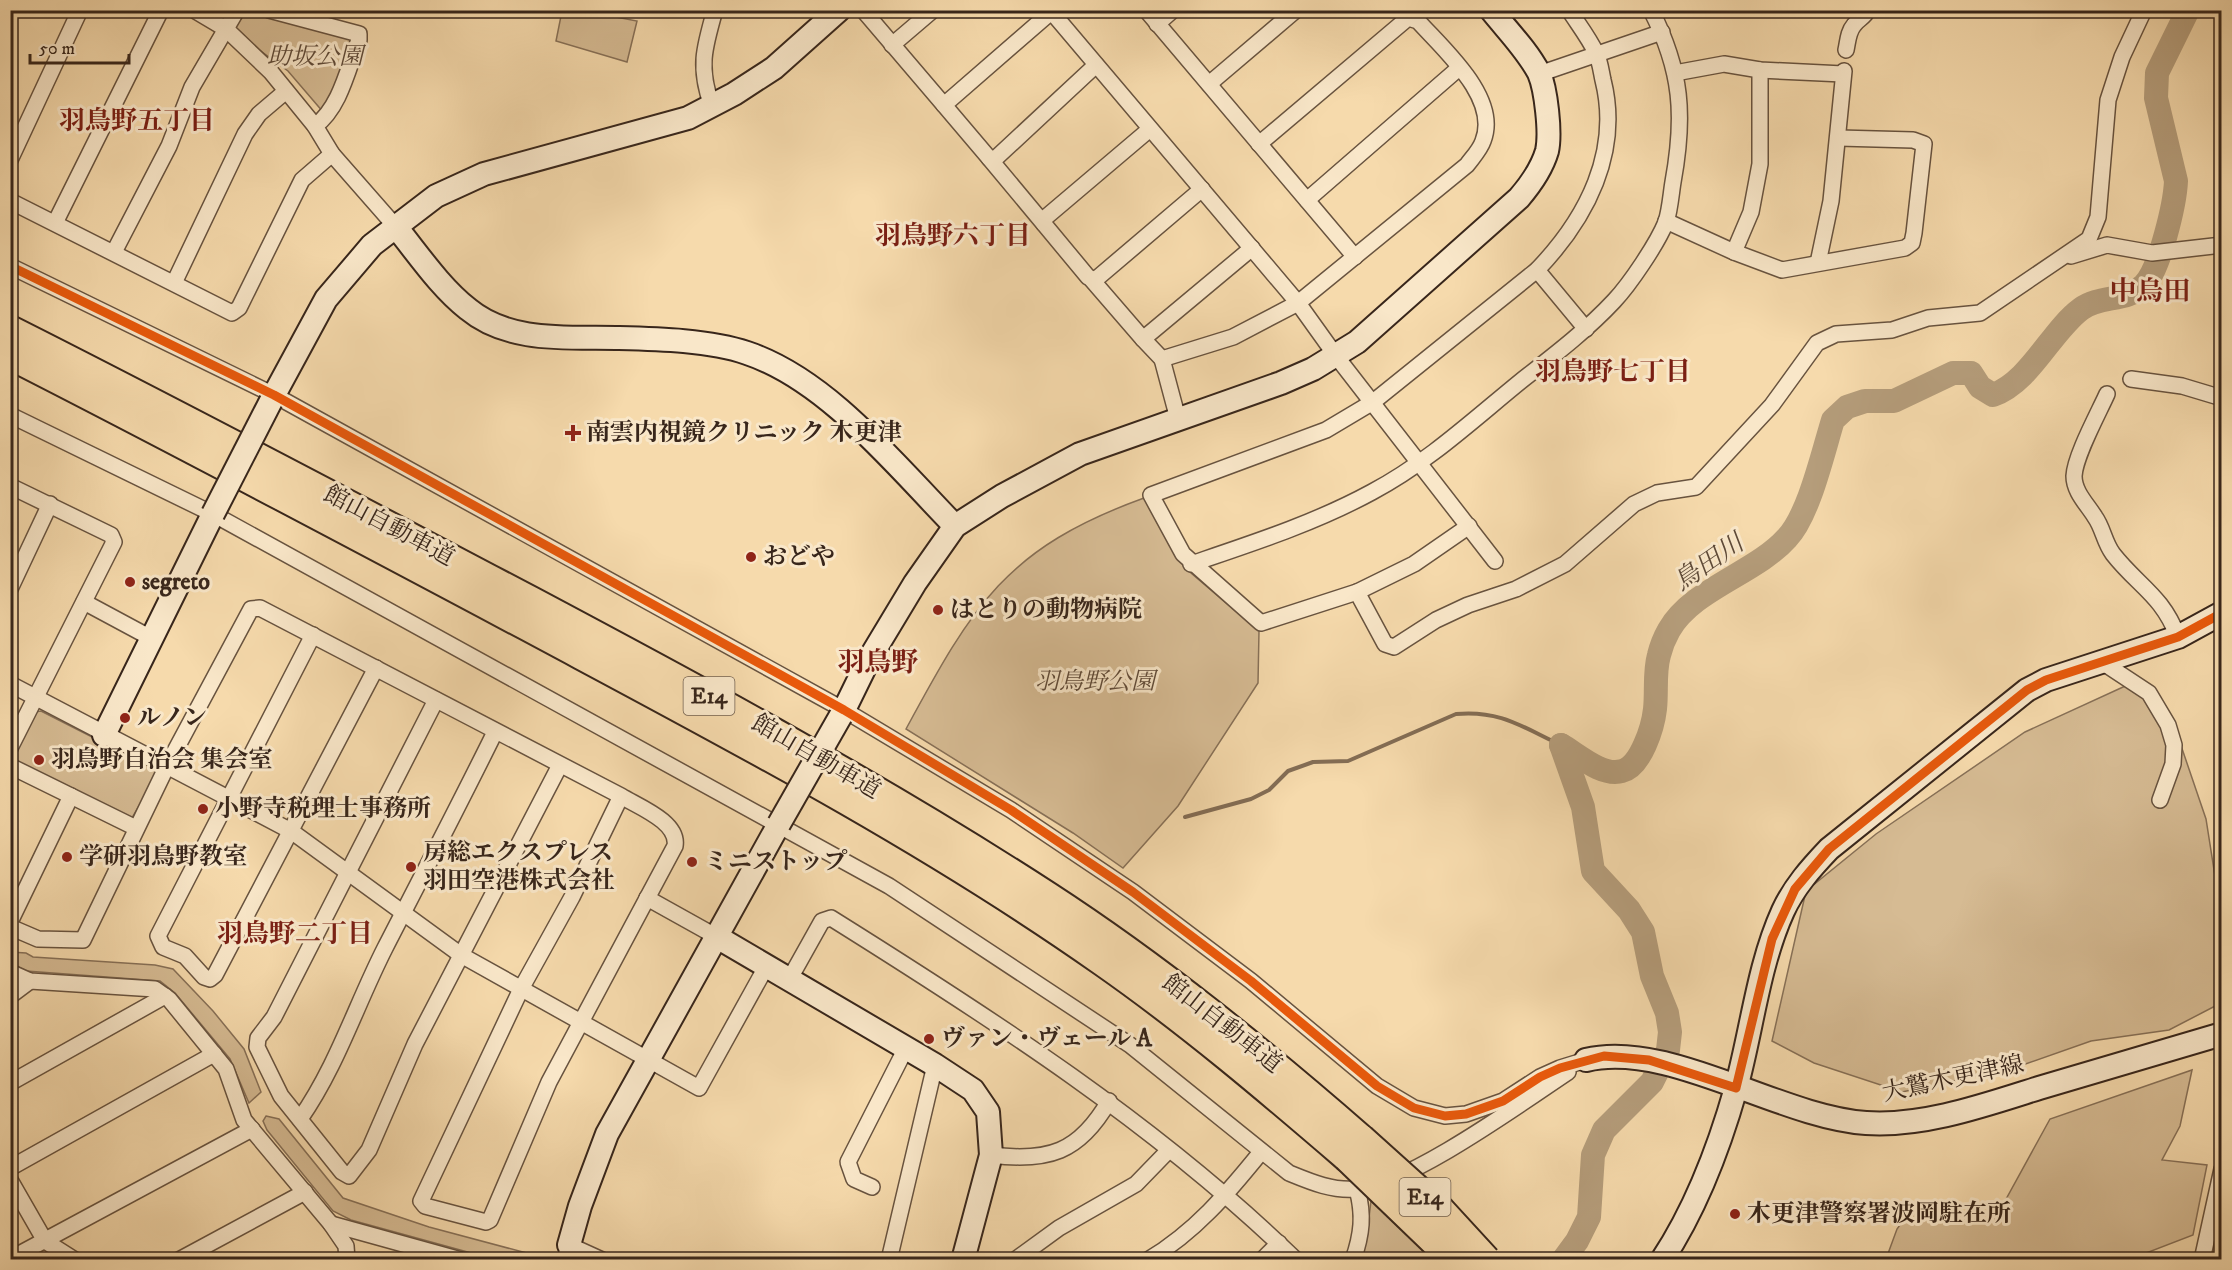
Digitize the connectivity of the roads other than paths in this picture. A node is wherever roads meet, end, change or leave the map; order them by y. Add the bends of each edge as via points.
1 (80, 10) edge
2 (161, 10) edge
3 (194, 10) edge
4 (237, 10) edge
5 (269, 10) edge
6 (715, 10) edge
7 (839, 10) edge
8 (864, 10) edge
9 (933, 10) edge
10 (1146, 10) edge
11 (1173, 10) edge
12 (1296, 10) edge
13 (1491, 10) edge
14 (1569, 10) edge
15 (1651, 10) edge
16 (1868, 10) edge
17 (2144, 10) edge
18 (1050, 11) edge
19 (1157, 24) junction
20 (226, 29) junction
21 (1662, 32) junction
22 (892, 45) junction
23 (1846, 50) dead end
24 (1596, 54) junction
25 (1096, 65) junction
26 (1460, 69) junction
27 (1760, 70) junction
28 (1675, 72) junction
29 (1539, 74) junction
30 (1209, 84) junction
31 (286, 91) junction
32 (944, 105) junction
33 (712, 106) junction
34 (315, 126) junction
35 (1150, 129) junction
36 (1839, 138) junction
37 (1259, 144) junction
38 (332, 154) junction
39 (989, 158) junction
40 (10, 160) edge
41 (1202, 189) junction
42 (1307, 200) junction
43 (10, 201) edge
44 (1666, 221) junction
45 (56, 223) junction
46 (1044, 224) junction
47 (396, 227) junction
48 (2222, 245) edge
49 (1252, 248) junction
50 (114, 252) junction
51 (1734, 252) junction
52 (1355, 257) junction
53 (2057, 260) junction
54 (1818, 263) junction
55 (10, 266) edge
56 (1537, 270) junction
57 (1092, 280) junction
58 (174, 283) junction
59 (1299, 303) junction
60 (1586, 328) junction
61 (10, 330) edge
62 (1143, 339) junction
63 (10, 355) edge
64 (1336, 356) junction
65 (1162, 359) junction
66 (2131, 380) dead end
67 (2107, 394) dead end
68 (274, 395) junction
69 (2222, 398) edge
70 (1372, 402) junction
71 (10, 415) edge
72 (1178, 419) junction
73 (1421, 462) junction
74 (10, 486) edge
75 (50, 504) junction
76 (213, 514) junction
77 (955, 526) junction
78 (1469, 526) junction
79 (1495, 561) dead end
80 (1191, 564) junction
81 (10, 589) edge
82 (1357, 592) junction
83 (84, 602) junction
84 (2222, 613) edge
85 (313, 635) junction
86 (2178, 637) junction
87 (151, 638) junction
88 (2102, 662) junction
89 (376, 668) junction
90 (10, 684) edge
91 (36, 699) junction
92 (436, 700) junction
93 (844, 710) junction
94 (495, 732) junction
95 (104, 735) junction
96 (10, 748) edge
97 (560, 765) junction
98 (10, 766) edge
99 (167, 766) junction
100 (72, 796) junction
101 (230, 796) junction
102 (621, 796) junction
103 (2160, 800) dead end
104 (779, 824) junction
105 (136, 828) junction
106 (291, 831) junction
107 (349, 872) junction
108 (647, 898) junction
109 (404, 915) junction
110 (10, 922) edge
111 (10, 927) edge
112 (717, 937) junction
113 (461, 955) junction
114 (766, 967) junction
115 (10, 972) edge
116 (789, 980) junction
117 (30, 981) junction
118 (520, 989) junction
119 (10, 996) edge
120 (165, 996) junction
121 (581, 1022) junction
122 (2222, 1034) edge
123 (906, 1048) junction
124 (214, 1054) junction
125 (648, 1060) junction
126 (1586, 1060) junction
127 (935, 1065) junction
128 (10, 1083) edge
129 (1736, 1088) junction
130 (1109, 1101) junction
131 (300, 1119) junction
132 (252, 1128) junction
133 (1354, 1148) junction
134 (1169, 1150) junction
135 (1261, 1152) junction
136 (991, 1155) junction
137 (10, 1168) edge
138 (2222, 1169) edge
139 (10, 1180) edge
140 (872, 1187) dead end
141 (1356, 1190) junction
142 (305, 1192) junction
143 (1224, 1197) junction
144 (331, 1224) junction
145 (45, 1241) junction
146 (1279, 1243) junction
147 (196, 1251) junction
148 (567, 1252) edge
149 (426, 1255) edge
150 (10, 1259) edge
151 (75, 1260) edge
152 (179, 1260) edge
153 (211, 1260) edge
154 (347, 1260) edge
155 (461, 1260) edge
156 (602, 1260) edge
157 (889, 1260) edge
158 (963, 1260) edge
159 (1015, 1260) edge
160 (1148, 1260) edge
161 (1262, 1260) edge
162 (1296, 1260) edge
163 (1353, 1260) edge
164 (1454, 1260) edge
165 (1486, 1260) edge
166 (1662, 1260) edge
167 (2202, 1260) edge

1 - 40 street
2 - 45 street
3 - 20 street
4 - 20 street
5 - 34 street via 359,34 335,102
6 - 33 street via 703,63 703,83
7 - 33 street via 774,68
8 - 22 street
9 - 22 street
10 - 19 street
11 - 19 street
12 - 30 street
13 - 29 street
14 - 24 street
15 - 21 street
16 - 23 street via 1849,33
17 - 53 street via 2108,100 2095,227 2089,239
18 - 25 street
18 - 32 street
19 - 30 street
20 - 31 street
20 - 50 street via 192,87 169,146
21 - 24 street
21 - 28 street
22 - 32 street
24 - 29 street
24 - 56 street via 1610,106 1603,165 1584,210
25 - 35 street
25 - 39 street via 996,158
26 - 37 street via 1418,21 1408,18
26 - 42 street
26 - 52 street via 1484,102 1483,141 1467,165
27 - 28 street via 1724,63
27 - 36 street via 1843,72
27 - 51 street via 1760,164 1750,212
28 - 44 street via 1681,101 1680,142
29 - 64 street via 1548,148 1529,186 1485,230
30 - 37 street
31 - 34 street
31 - 58 street via 259,114 245,134
32 - 39 street
33 - 47 street via 688,118 483,174 436,196
34 - 38 street
35 - 41 street
35 - 46 street via 1045,218
36 - 54 street
36 - 54 street via 1913,140 1924,144 1914,233 1912,243 1905,248
37 - 42 street
38 - 47 street
38 - 58 street via 302,180 239,308 232,313
39 - 46 street
41 - 49 street
41 - 57 street
42 - 52 street
43 - 45 street
44 - 51 street
44 - 60 street via 1615,300
45 - 50 street
46 - 57 street
47 - 68 street via 372,245 326,299
47 - 77 street via 468,309 506,330 720,346 775,364 856,426
48 - 53 street via 2152,253 2107,245
49 - 59 street
49 - 62 street
50 - 58 street
51 - 54 street via 1782,270
52 - 59 street
53 - 82 street via 1980,313 1928,318 1892,330 1836,334 1817,344 1772,405 1696,487 1657,493 1634,504 1565,564 1516,589 1436,620 1394,647 1385,644
55 - 68 street
56 - 60 street
56 - 70 street
57 - 62 street
59 - 64 street
59 - 65 street via 1233,337
60 - 73 street
61 - 133 highway, 館山自動車道 / E14 via 705,693 876,790 1048,896 1207,1010
62 - 65 street
63 - 133 highway, 館山自動車道 / E14 via 347,530 879,819 1103,961
64 - 70 street
64 - 72 street via 1277,385
65 - 72 street
66 - 69 street via 2182,386
67 - 86 street via 2078,462 2075,483 2112,553 2157,597
68 - 76 street, bridge
68 - 93 street
70 - 73 street
70 - 80 street via 1326,430 1151,495
71 - 76 street
72 - 77 street via 1080,454
73 - 78 street
73 - 80 street via 1372,493 1277,536
74 - 75 street
75 - 81 street
75 - 83 street via 114,538
76 - 87 street
76 - 104 street
77 - 93 street via 868,661
78 - 79 street
78 - 82 street via 1414,564
80 - 82 street via 1261,623
83 - 87 street
83 - 91 street
84 - 86 street
85 - 89 street
85 - 99 street via 260,608 251,609
85 - 101 street
86 - 88 street
87 - 95 street
88 - 103 street via 2149,693 2168,725 2174,745 2173,764
88 - 129 street via 2046,680 2006,705 1829,849 1813,867 1789,900 1772,939
89 - 92 street
89 - 106 street
90 - 91 street
91 - 95 street
91 - 96 street
92 - 94 street
92 - 107 street
93 - 104 street, bridge
93 - 126 street via 1011,810 1133,892 1251,981 1377,1086 1414,1108 1445,1116 1466,1114 1503,1101 1540,1077
94 - 97 street
94 - 109 street
95 - 99 street
97 - 102 street
97 - 113 street
98 - 100 street
99 - 101 street
99 - 105 street
100 - 105 street
100 - 110 street
101 - 106 street
101 - 106 street via 158,936 163,947 185,956 204,977 216,975
102 - 108 street via 672,828 676,838
102 - 118 street via 572,897
104 - 112 street
104 - 135 street via 889,886 1130,1045
105 - 111 street via 83,940 38,939
106 - 107 street
107 - 109 street
107 - 131 street via 274,1017 258,1038 257,1047 281,1096
108 - 112 street
108 - 121 street
109 - 113 street
109 - 131 street via 320,1090
112 - 114 street
112 - 125 street
113 - 118 street
113 - 131 street via 415,1044 369,1150 349,1176
114 - 116 street
114 - 125 street via 699,1088
115 - 117 street
116 - 123 street
116 - 130 street via 822,921 831,918 972,1006
117 - 119 street
117 - 120 street via 154,989
118 - 121 street
118 - 121 street via 422,1201 425,1206 490,1220 549,1083
120 - 124 street
120 - 128 street
121 - 125 street
122 - 129 street, 大鷲木更津線 via 1981,1106 1892,1122 1838,1118
123 - 127 street
123 - 140 street via 848,1162 854,1179
124 - 132 street via 226,1069 244,1120
124 - 137 street
125 - 148 street via 607,1134
126 - 129 street, 大鷲木更津線 via 1604,1056 1649,1060
126 - 141 street via 1415,1168
127 - 136 street via 973,1090 988,1112
127 - 157 street
129 - 166 street via 1693,1207
130 - 134 street
130 - 136 street via 1096,1124 1077,1142 1047,1155 1025,1159
132 - 142 street
132 - 145 street
133 - 164 highway, 館山自動車道 / E14, bridge
133 - 165 highway, 館山自動車道 / E14, bridge via 1441,1212
134 - 143 street
134 - 159 street via 1136,1184 1059,1228
135 - 141 street via 1289,1173 1321,1186
135 - 143 street
136 - 158 street
138 - 167 street
139 - 145 street
141 - 163 street via 1362,1208 1362,1232
142 - 144 street
142 - 147 street
143 - 146 street
143 - 160 street via 1175,1244
144 - 149 street
144 - 154 street via 346,1246
145 - 150 street
145 - 151 street
146 - 161 street
146 - 162 street
147 - 152 street
147 - 153 street
148 - 156 street
149 - 155 street

